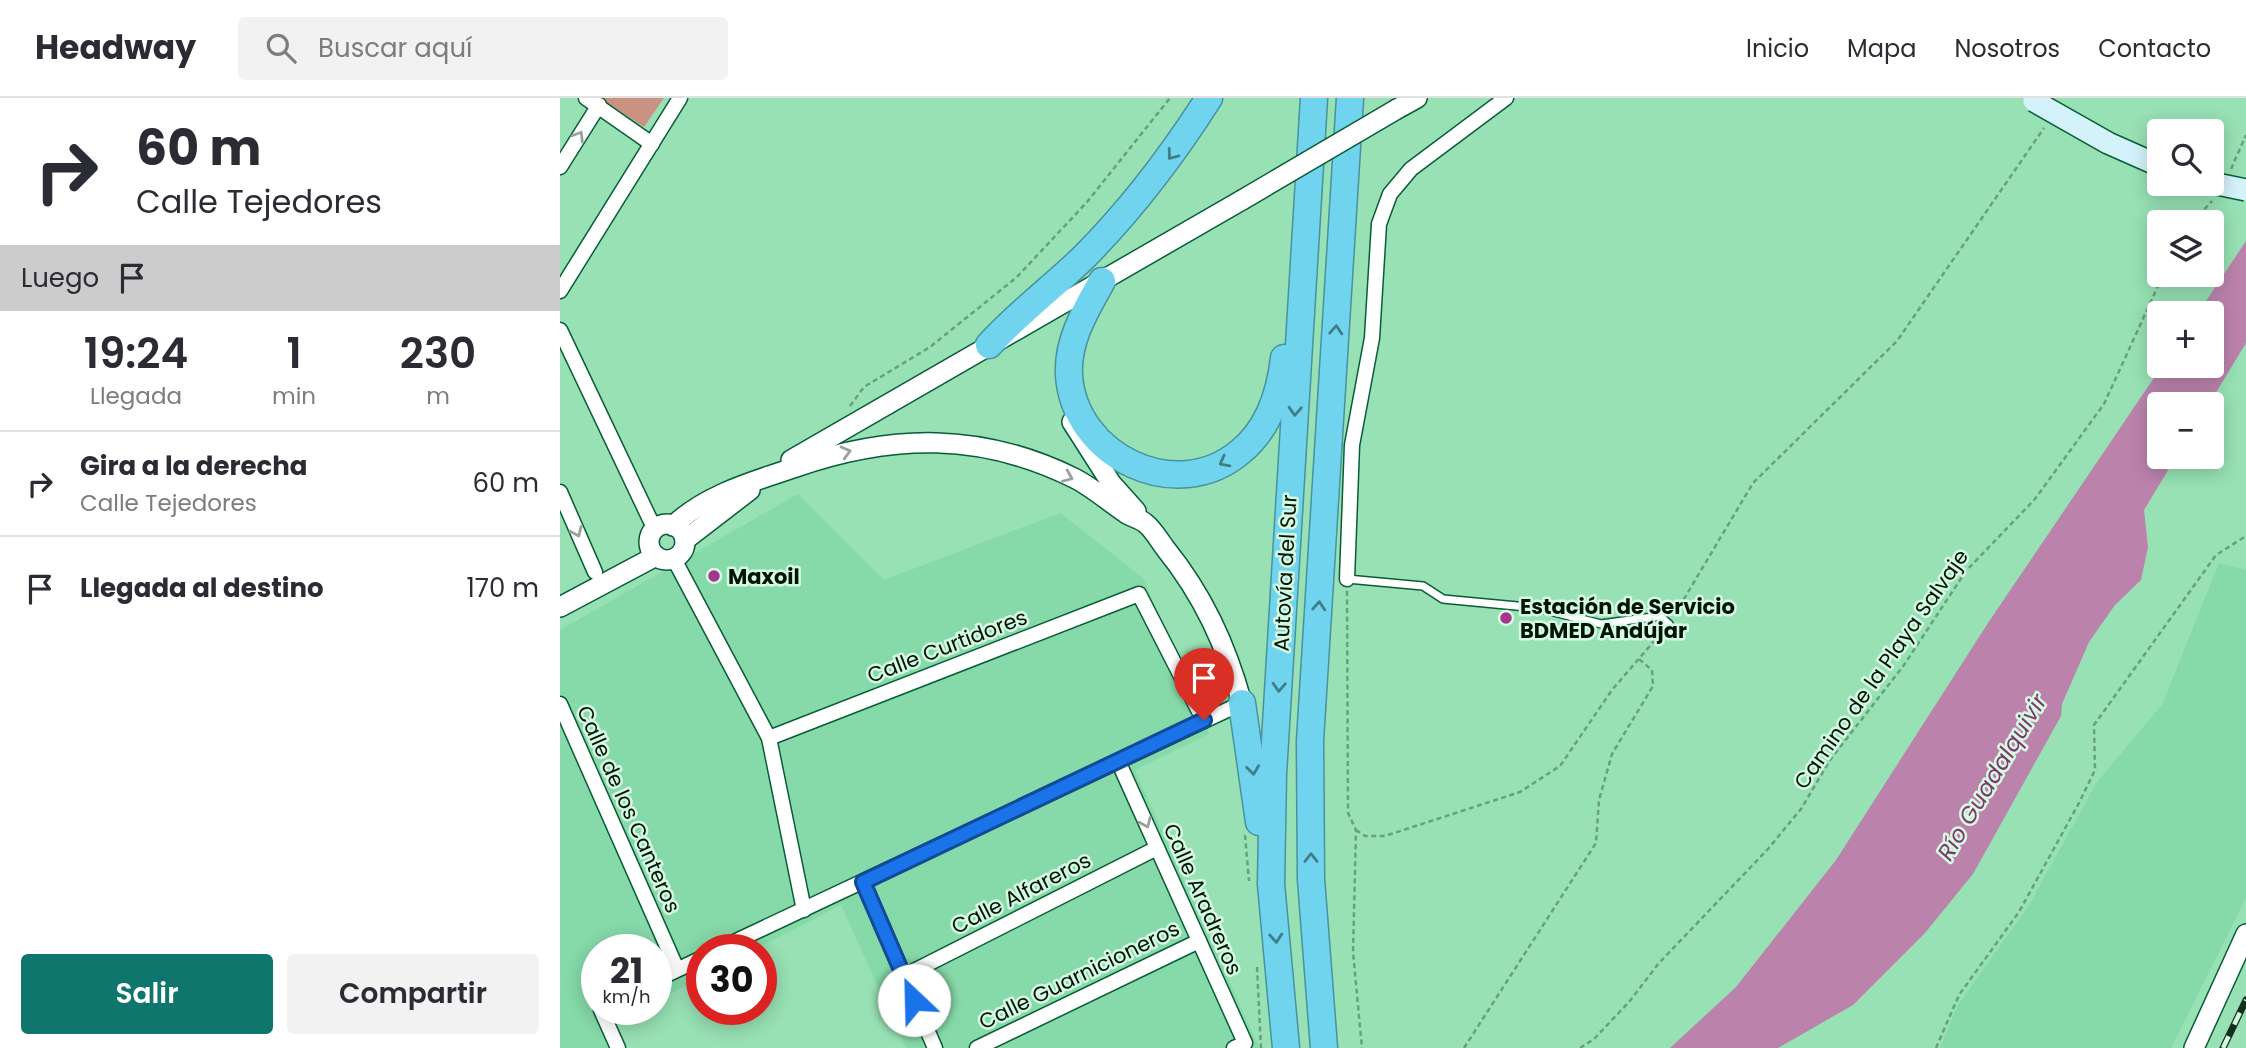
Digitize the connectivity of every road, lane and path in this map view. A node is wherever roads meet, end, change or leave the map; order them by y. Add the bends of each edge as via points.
1 (680, 98) edge
2 (1170, 98) edge
3 (1209, 98) edge
4 (1302, 98) edge
5 (1314, 98) edge
6 (1350, 98) edge
7 (1417, 98) edge
8 (1506, 98) edge
9 (2034, 101) dead end
10 (592, 102) edge
11 (2050, 119) dead end
12 (652, 144) junction
13 (2147, 160) edge
14 (560, 167) edge
15 (2224, 185) edge
16 (2246, 190) edge
17 (1102, 281) junction
18 (2157, 287) edge
19 (560, 291) edge
20 (1077, 296) junction
21 (560, 330) edge
22 (989, 345) junction
23 (848, 426) junction
24 (758, 480) junction
25 (560, 492) edge
26 (1146, 523) junction
27 (2246, 536) edge
28 (665, 542) junction
29 (595, 572) junction
30 (1348, 579) junction
31 (560, 593) edge
32 (560, 607) edge
33 (1669, 624) junction
34 (1639, 659) junction
35 (1242, 703) junction
36 (560, 704) edge
37 (1204, 720) junction
38 (769, 738) junction
39 (1118, 761) junction
40 (1244, 825) dead end
41 (1356, 830) junction
42 (1157, 848) junction
43 (863, 882) junction
44 (1261, 884) junction
45 (804, 910) junction
46 (752, 934) edge
47 (2246, 934) edge
48 (1199, 941) junction
49 (1256, 965) dead end
50 (686, 966) edge
51 (677, 970) junction
52 (672, 972) edge
53 (904, 976) junction
54 (608, 1025) edge
55 (618, 1048) edge
56 (935, 1048) edge
57 (977, 1048) edge
58 (1234, 1048) edge
59 (1261, 1048) edge
60 (1286, 1048) edge
61 (1324, 1048) edge
62 (1362, 1048) edge
63 (1464, 1048) edge
64 (1580, 1048) edge
65 (1936, 1048) edge
66 (2194, 1048) edge

1 - 12 street
2 - 23 path via 1062,231 1017,277 895,371 864,387 845,411
3 -> 22 highway via 1133,205
4 -> 17 highway via 1281,382 1273,409 1240,453 1194,474 1170,475 1127,463 1088,429 1074,405 1069,374 1078,326
5 -> 44 highway, Autovía del Sur via 1273,774
61 -> 6 highway, Autovía del Sur via 1311,879 1310,741
7 - 17 street, bridge
8 - 30 street via 1411,169 1390,194 1378,224 1372,338 1352,445
9 - 13 main road, bridge
10 - 12 street
14 -> 10 street
11 - 33 path via 1897,341 1753,483
12 - 19 street
15 - 16 main road, bridge
17 - 20 street
18 - 64 path, Camino de la Playa Salvaje via 2104,404 2035,499 1966,571 1904,665 1830,760 1801,809 1629,1002
20 - 22 street
20 - 26 street via 1060,367 1063,401 1074,428 1111,483
21 - 28 street
22 - 23 street
23 - 24 street
24 -> 26 street via 868,446 916,441 965,444 1074,478
24 - 28 street via 746,494
25 -> 29 street
26 - 35 street via 1206,607 1229,654
27 - 65 path via 2217,555 2094,725 2095,770 2079,803 2019,912 1959,995
28 - 29 street
28 - 32 street
28 - 38 street
29 - 31 street
30 - 33 lane via 1423,586 1443,598 1538,608 1601,624 1660,617
30 - 41 path via 1348,813
33 - 34 path
34 - 41 path via 1560,766 1520,792 1385,836 1365,836
34 - 63 path via 1652,670 1654,686 1612,754 1599,800 1596,843
35 - 37 street
35 -> 44 highway via 1259,825
36 - 51 street, Calle de los Canteros
37 - 38 street, Calle Curtidores via 1139,594
37 - 39 street
38 - 45 street
39 -> 42 street, Calle Aradreros
39 - 43 street
40 - 44 path
41 - 62 path via 1353,952
42 - 48 street, Calle Aradreros
42 - 53 street, Calle Alfareros
43 - 45 street
43 - 53 street
44 -> 60 highway, Autovía del Sur
45 - 46 street
47 - 66 street
48 - 57 street, Calle Guarnicioneros
48 - 58 street, Calle Aradreros via 1245,1043
49 - 59 path
50 - 51 street
51 - 52 street
53 - 56 street
54 - 55 street

